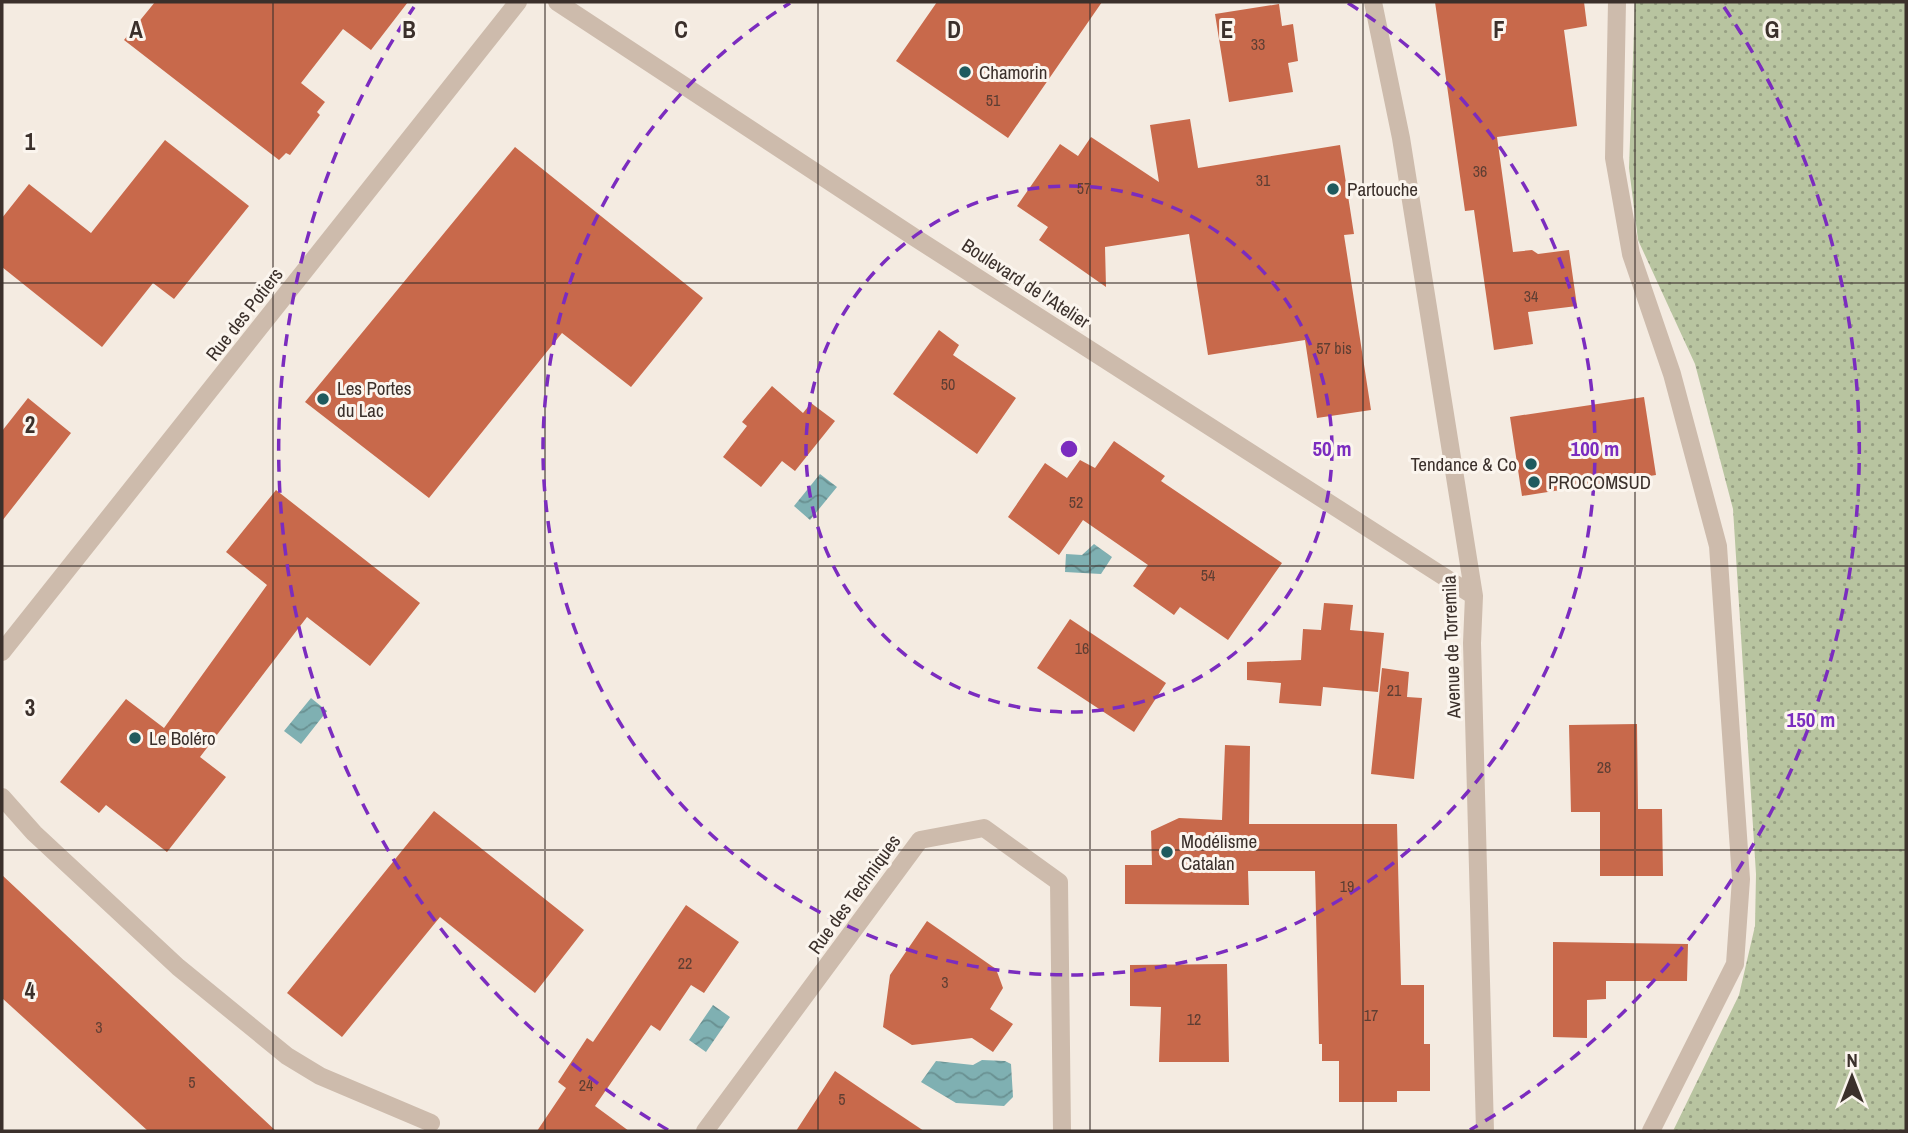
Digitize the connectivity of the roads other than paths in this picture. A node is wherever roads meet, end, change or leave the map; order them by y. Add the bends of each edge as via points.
1 (518, 2) edge
2 (557, 2) edge
3 (1373, 2) edge
4 (1617, 2) edge
5 (1474, 596) junction
6 (2, 652) edge
7 (2, 797) edge
8 (431, 1123) dead end
9 (705, 1131) edge
10 (1062, 1131) edge
11 (1485, 1131) edge
12 (1651, 1131) edge

1 - 6 street, Rue des Potiers
2 - 5 street, Boulevard de l'Atelier
3 - 5 street, Avenue de Torremila via 1401,138
4 - 12 street via 1614,158 1631,254 1672,374 1718,546 1741,879 1735,964
5 - 11 street, Avenue de Torremila
7 - 8 street via 34,833 178,967 287,1056 320,1076
9 - 10 street, Rue des Techniques via 920,840 984,828 1059,882

